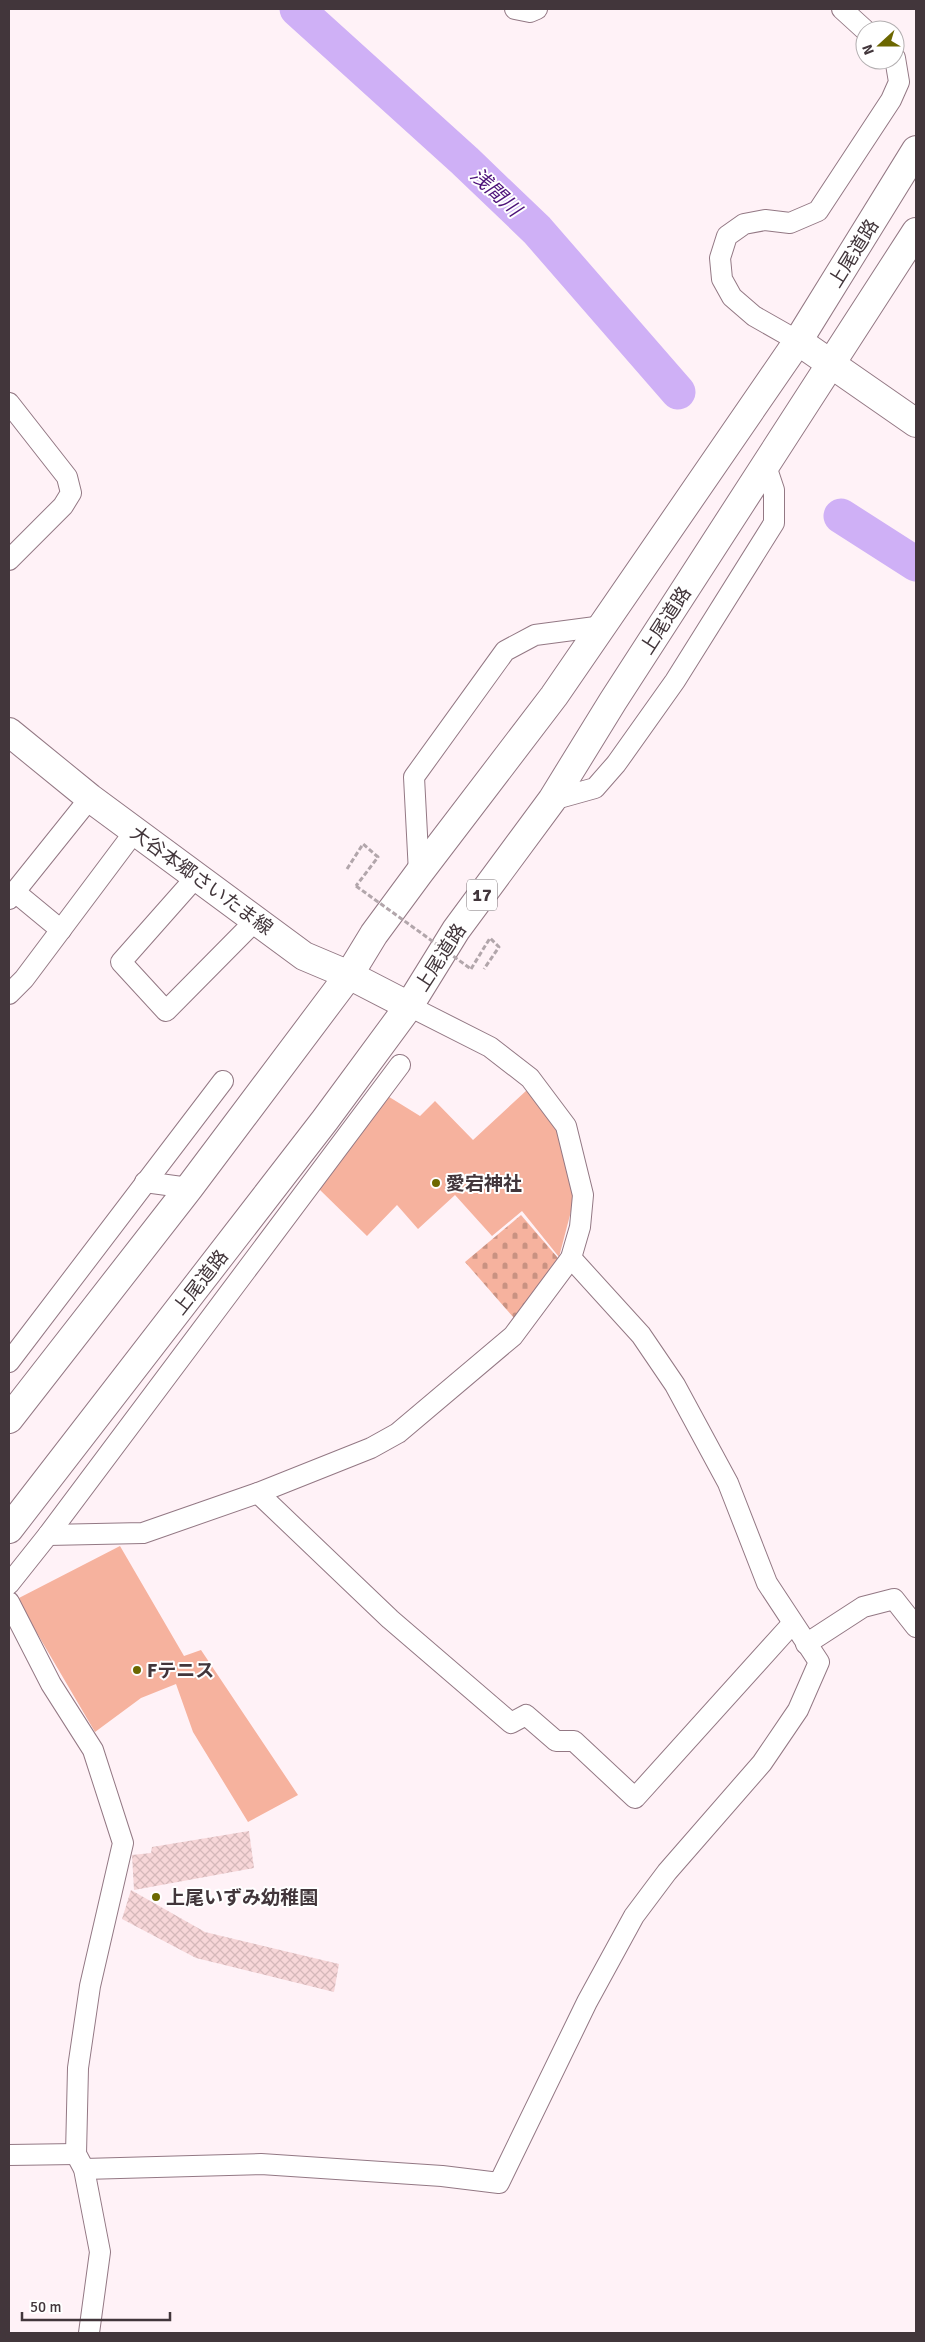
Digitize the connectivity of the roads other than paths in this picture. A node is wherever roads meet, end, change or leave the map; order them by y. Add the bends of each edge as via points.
1 (515, 9) edge
2 (537, 9) edge
3 (842, 9) edge
4 (855, 21) edge
5 (897, 70) edge
6 (916, 150) edge
7 (916, 232) edge
8 (798, 341) junction
9 (832, 364) junction
10 (9, 403) edge
11 (916, 423) edge
12 (766, 466) junction
13 (9, 560) edge
14 (603, 626) junction
15 (9, 732) edge
16 (90, 798) junction
17 (552, 800) junction
18 (135, 831) junction
19 (419, 873) junction
20 (197, 876) junction
21 (12, 895) edge
22 (256, 920) junction
23 (61, 930) junction
24 (349, 975) junction
25 (9, 994) edge
26 (409, 1006) junction
27 (400, 1065) dead end
28 (223, 1081) dead end
29 (325, 1120) junction
30 (342, 1144) junction
31 (145, 1182) junction
32 (189, 1188) junction
33 (571, 1258) junction
34 (9, 1362) edge
35 (9, 1419) edge
36 (258, 1493) junction
37 (9, 1529) edge
38 (48, 1535) junction
39 (9, 1584) edge
40 (9, 1602) edge
41 (792, 1624) junction
42 (916, 1627) edge
43 (806, 1644) junction
44 (9, 2155) edge
45 (80, 2161) junction
46 (89, 2333) edge

1 - 2 street via 530,12
3 - 4 street
5 - 8 street via 899,82 891,100 818,211 790,223 765,220 744,224 728,236 720,258 722,279 732,297 754,316
6 - 8 main road, 上尾道路
7 - 9 main road, 上尾道路 / 17
8 - 9 main road
8 - 14 main road, 上尾道路
9 - 11 main road
9 - 12 main road, 上尾道路 / 17
10 - 13 street via 68,477 71,493
12 - 17 main road, 上尾道路 / 17
12 - 17 street via 774,490 774,523 675,680 616,764 595,788
14 - 19 main road, 上尾道路 via 554,696
14 - 19 street via 535,635 506,651 414,777
15 - 16 main road, 大谷本郷さいたま線
16 - 18 main road, 大谷本郷さいたま線
16 - 21 street
17 - 26 main road, 上尾道路 / 17 via 456,930
18 - 20 main road, 大谷本郷さいたま線
18 - 23 street
19 - 24 main road, 上尾道路 via 374,934
20 - 22 main road, 大谷本郷さいたま線
20 - 22 street via 121,962 166,1011
21 - 23 street
22 - 24 main road, 大谷本郷さいたま線 via 304,956
23 - 25 street
24 - 26 main road, 大谷本郷さいたま線
24 - 32 main road, 上尾道路
26 - 29 main road, 上尾道路 / 17
26 - 33 street via 496,1052 530,1078 566,1126 583,1195 580,1228
27 - 30 street
28 - 31 street
29 - 30 street
29 - 37 main road, 上尾道路 / 17
30 - 38 street
31 - 32 street
31 - 34 street
32 - 35 main road, 上尾道路
33 - 36 street via 513,1336 398,1433 371,1448
33 - 41 street via 641,1335 675,1385 728,1483 767,1583
36 - 38 street via 143,1533
36 - 41 street via 390,1619 510,1723 526,1715 556,1740 574,1740 635,1798
38 - 39 street
40 - 45 street via 51,1684 93,1750 123,1843 90,1986 78,2068
41 - 43 street
42 - 43 street via 894,1599 863,1607
43 - 45 street via 818,1662 798,1710 762,1762 667,1872 634,1916 587,2002 499,2183 261,2164
44 - 45 street
45 - 46 street via 100,2252

